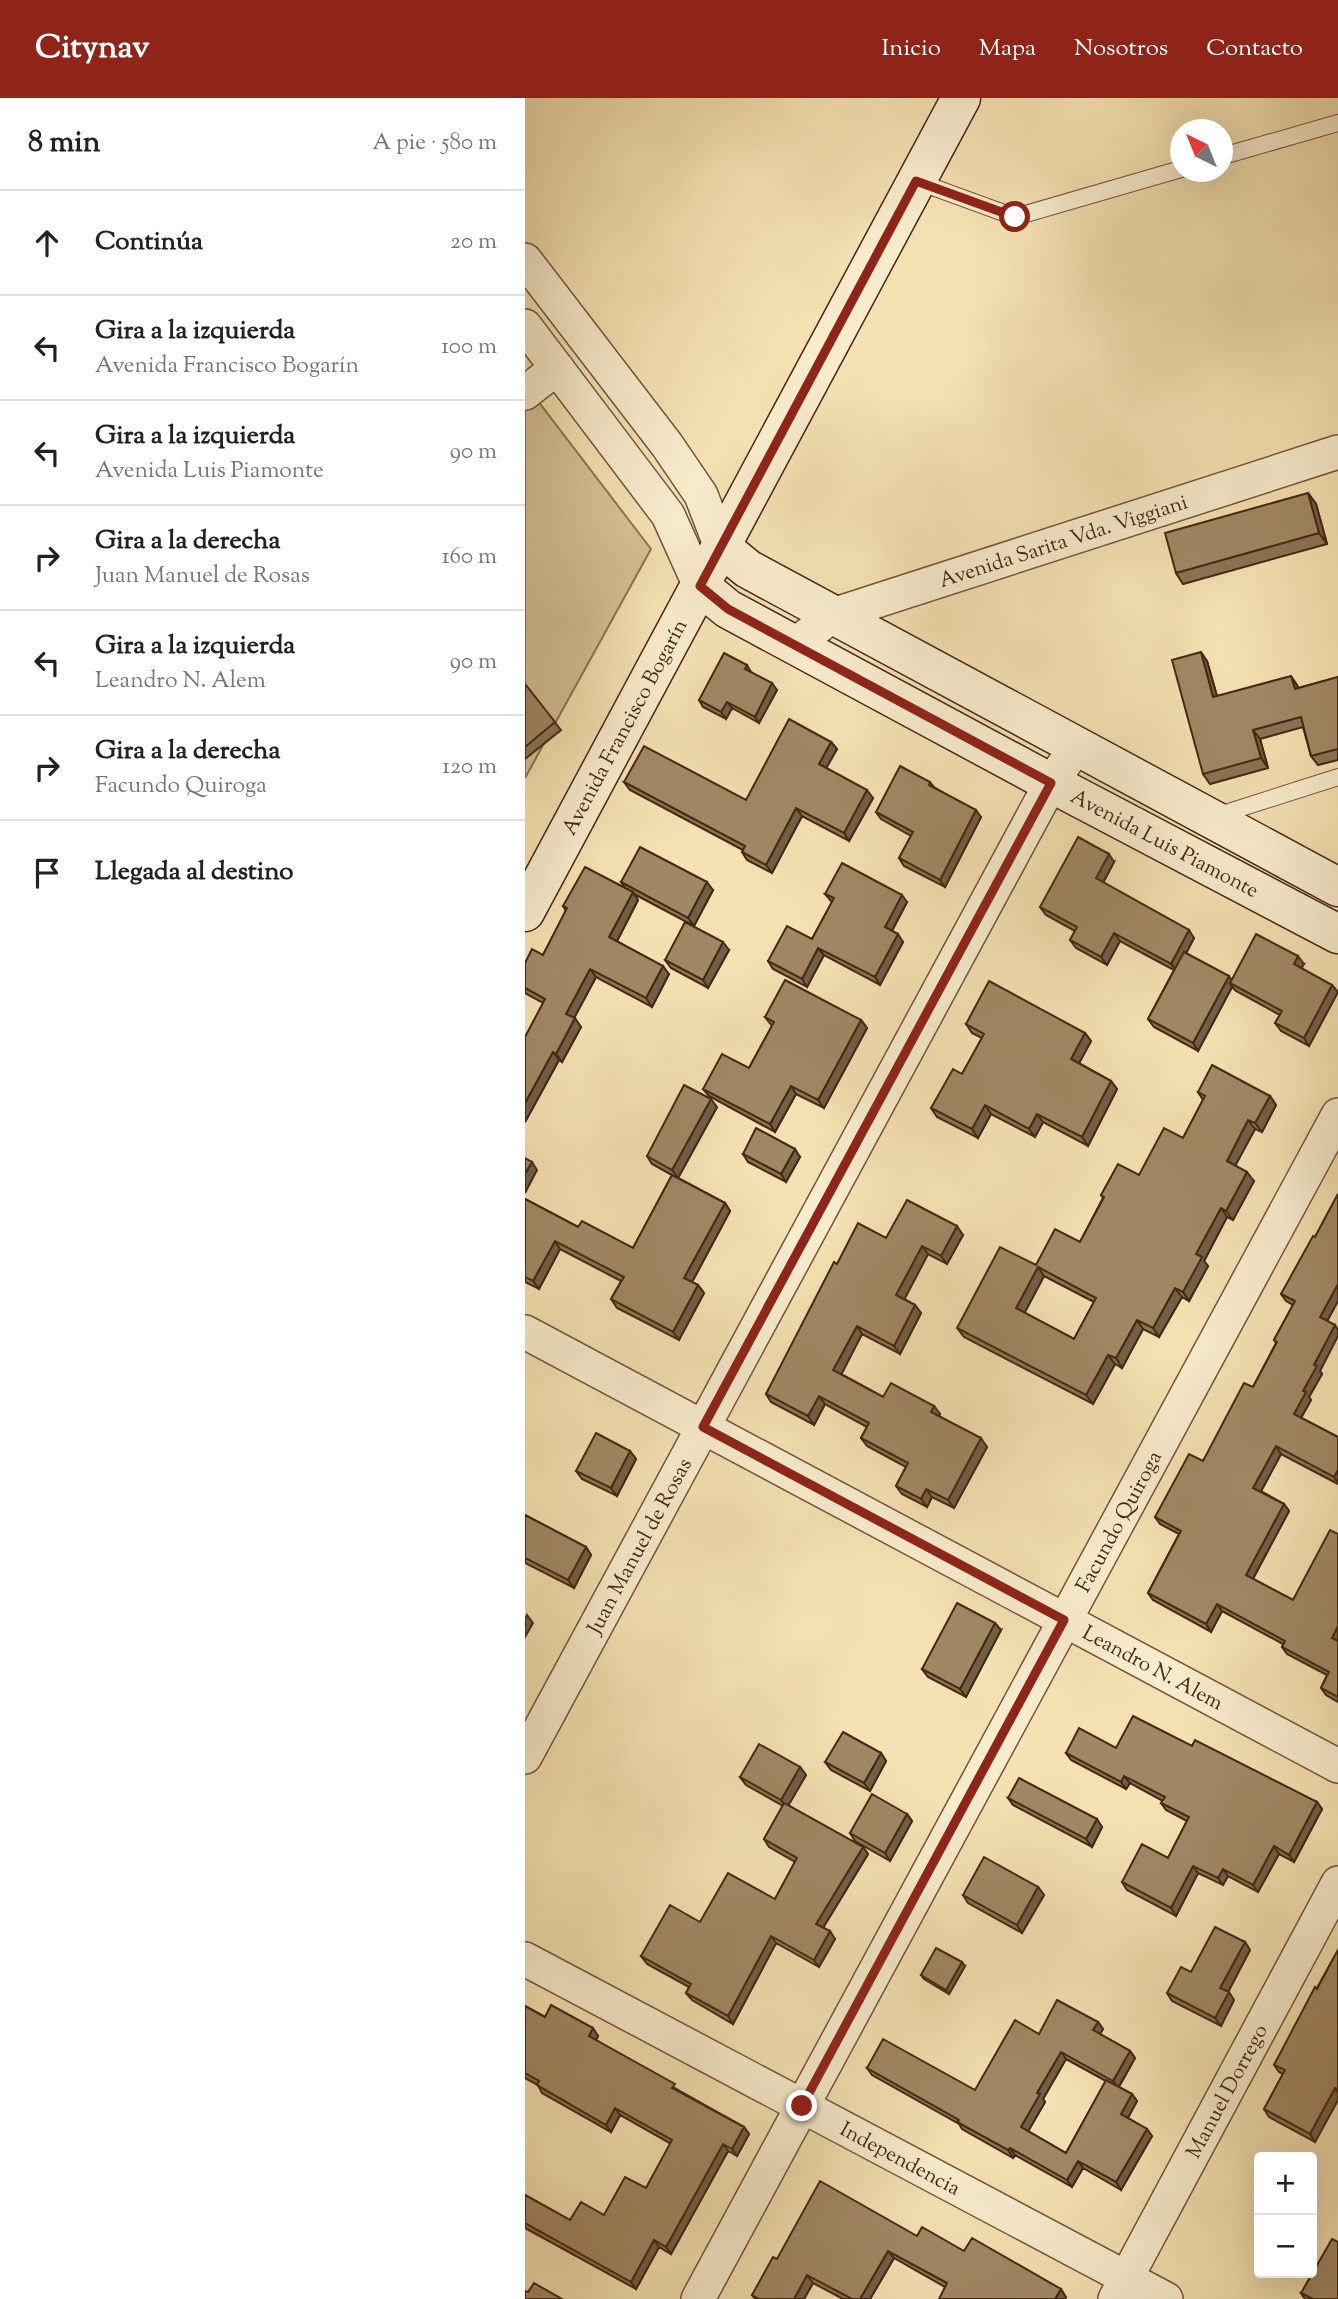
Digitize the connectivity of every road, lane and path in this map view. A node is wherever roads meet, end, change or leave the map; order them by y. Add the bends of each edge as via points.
1 (961, 98) edge
2 (1338, 123) edge
3 (1233, 153) edge
4 (1170, 172) edge
5 (916, 181) junction
6 (525, 261) edge
7 (525, 326) edge
8 (557, 368) junction
9 (525, 393) edge
10 (1338, 452) edge
11 (721, 547) junction
12 (700, 586) junction
13 (833, 615) junction
14 (796, 644) junction
15 (1077, 746) junction
16 (1338, 777) edge
17 (1051, 783) junction
18 (1210, 818) junction
19 (1338, 887) edge
20 (525, 912) edge
21 (1338, 934) edge
22 (1338, 1115) edge
23 (525, 1332) edge
24 (703, 1427) junction
25 (1064, 1620) junction
26 (525, 1757) edge
27 (1338, 1766) edge
28 (1338, 1883) edge
29 (525, 1958) edge
30 (802, 2106) junction
31 (1121, 2289) edge
32 (698, 2299) edge
33 (1166, 2299) edge

1 - 5 street, Avenida Francisco Bogarín
2 - 3 lane
4 - 5 lane via 1015,217
5 - 11 street, Avenida Francisco Bogarín
6 - 11 street via 667,445 701,495
7 - 8 street
8 - 9 street
8 - 12 street via 668,515
10 - 13 street, Avenida Sarita Vda. Viggiani
11 - 12 street, Avenida Francisco Bogarín
11 - 13 street, Avenida Luis Piamonte via 748,569
12 - 14 street, Avenida Luis Piamonte via 728,609
12 - 20 street, Avenida Francisco Bogarín
13 - 14 street, Avenida Sarita Vda. Viggiani
13 - 15 street, Avenida Luis Piamonte
14 - 17 street, Avenida Luis Piamonte
15 - 17 street, Juan Manuel de Rosas
15 - 18 street, Avenida Luis Piamonte
16 - 18 lane
17 - 21 street, Avenida Luis Piamonte
17 - 24 street, Juan Manuel de Rosas
18 - 19 street, Avenida Luis Piamonte
22 - 25 street, Facundo Quiroga
23 - 24 street, Leandro N. Alem
24 - 25 street, Leandro N. Alem
24 - 26 street, Juan Manuel de Rosas
25 - 27 street, Leandro N. Alem
25 - 30 street, Facundo Quiroga
28 - 31 street, Manuel Dorrego
29 - 30 street, Independencia
30 - 31 street, Independencia
30 - 32 street, Facundo Quiroga
31 - 33 street, Independencia

